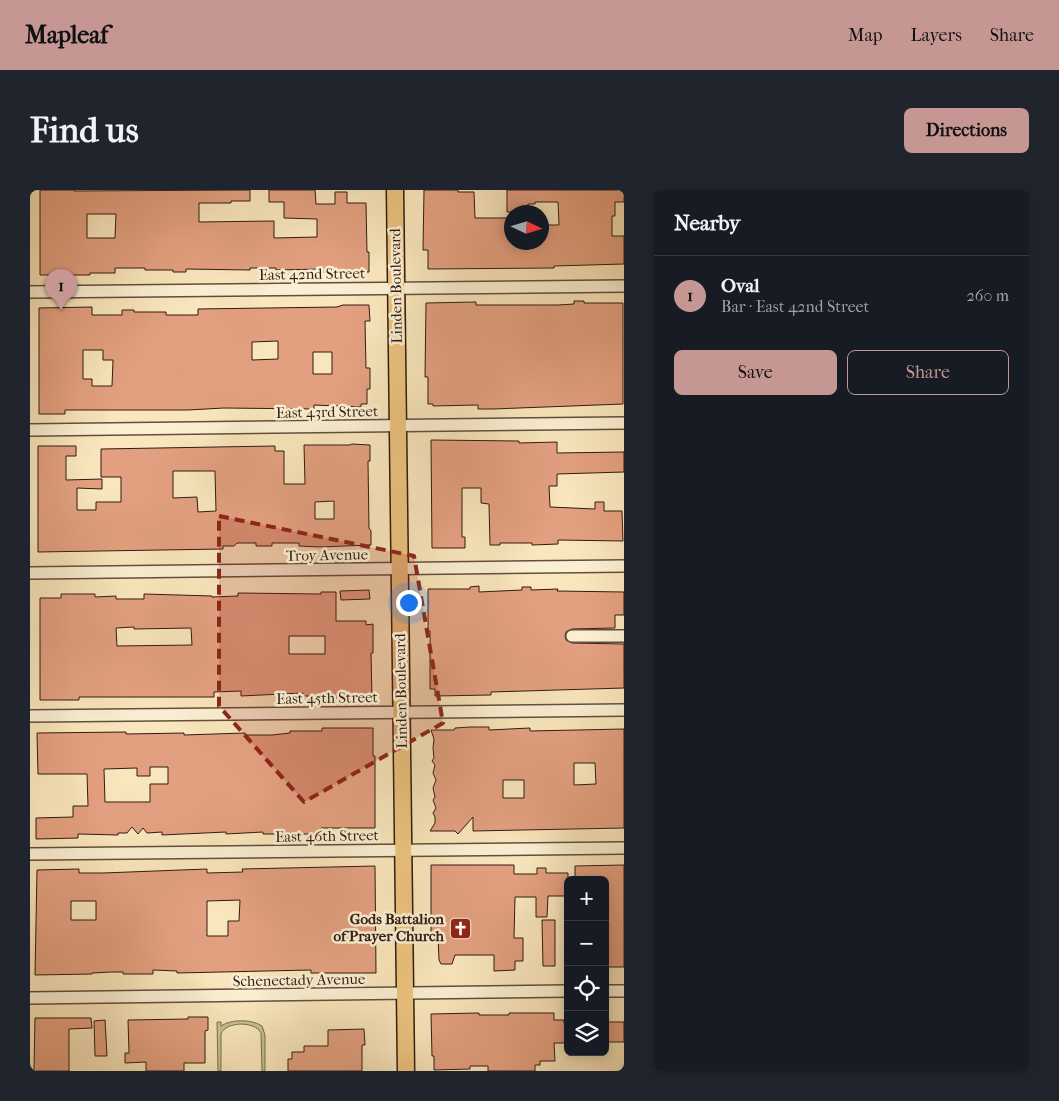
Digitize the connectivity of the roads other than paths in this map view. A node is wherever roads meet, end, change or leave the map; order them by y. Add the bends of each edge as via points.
1 (395, 190) edge
2 (624, 286) edge
3 (396, 288) junction
4 (30, 292) edge
5 (624, 423) edge
6 (398, 426) junction
7 (30, 430) edge
8 (624, 566) edge
9 (400, 569) junction
10 (30, 573) edge
11 (572, 636) dead end
12 (624, 636) edge
13 (624, 710) edge
14 (401, 712) junction
15 (30, 716) edge
16 (624, 848) edge
17 (403, 850) junction
18 (30, 854) edge
19 (609, 991) edge
20 (624, 991) edge
21 (564, 992) edge
22 (405, 994) junction
23 (30, 998) edge
24 (406, 1071) edge

1 - 3 highway, Linden Boulevard
2 - 3 street, East 42nd Street
3 - 4 street, East 42nd Street
3 - 6 highway, Linden Boulevard
5 - 6 street, East 43rd Street
6 - 7 street, East 43rd Street
6 - 9 highway, Linden Boulevard
8 - 9 street, Troy Avenue
9 - 10 street, Troy Avenue
9 - 14 highway, Linden Boulevard
11 - 12 street
13 - 14 street, East 45th Street
14 - 15 street, East 45th Street
14 - 17 highway, Linden Boulevard
16 - 17 street, East 46th Street
17 - 18 street, East 46th Street
17 - 22 highway, Linden Boulevard
19 - 20 street
21 - 22 street, Schenectady Avenue
22 - 23 street, Schenectady Avenue
22 - 24 highway, Linden Boulevard

